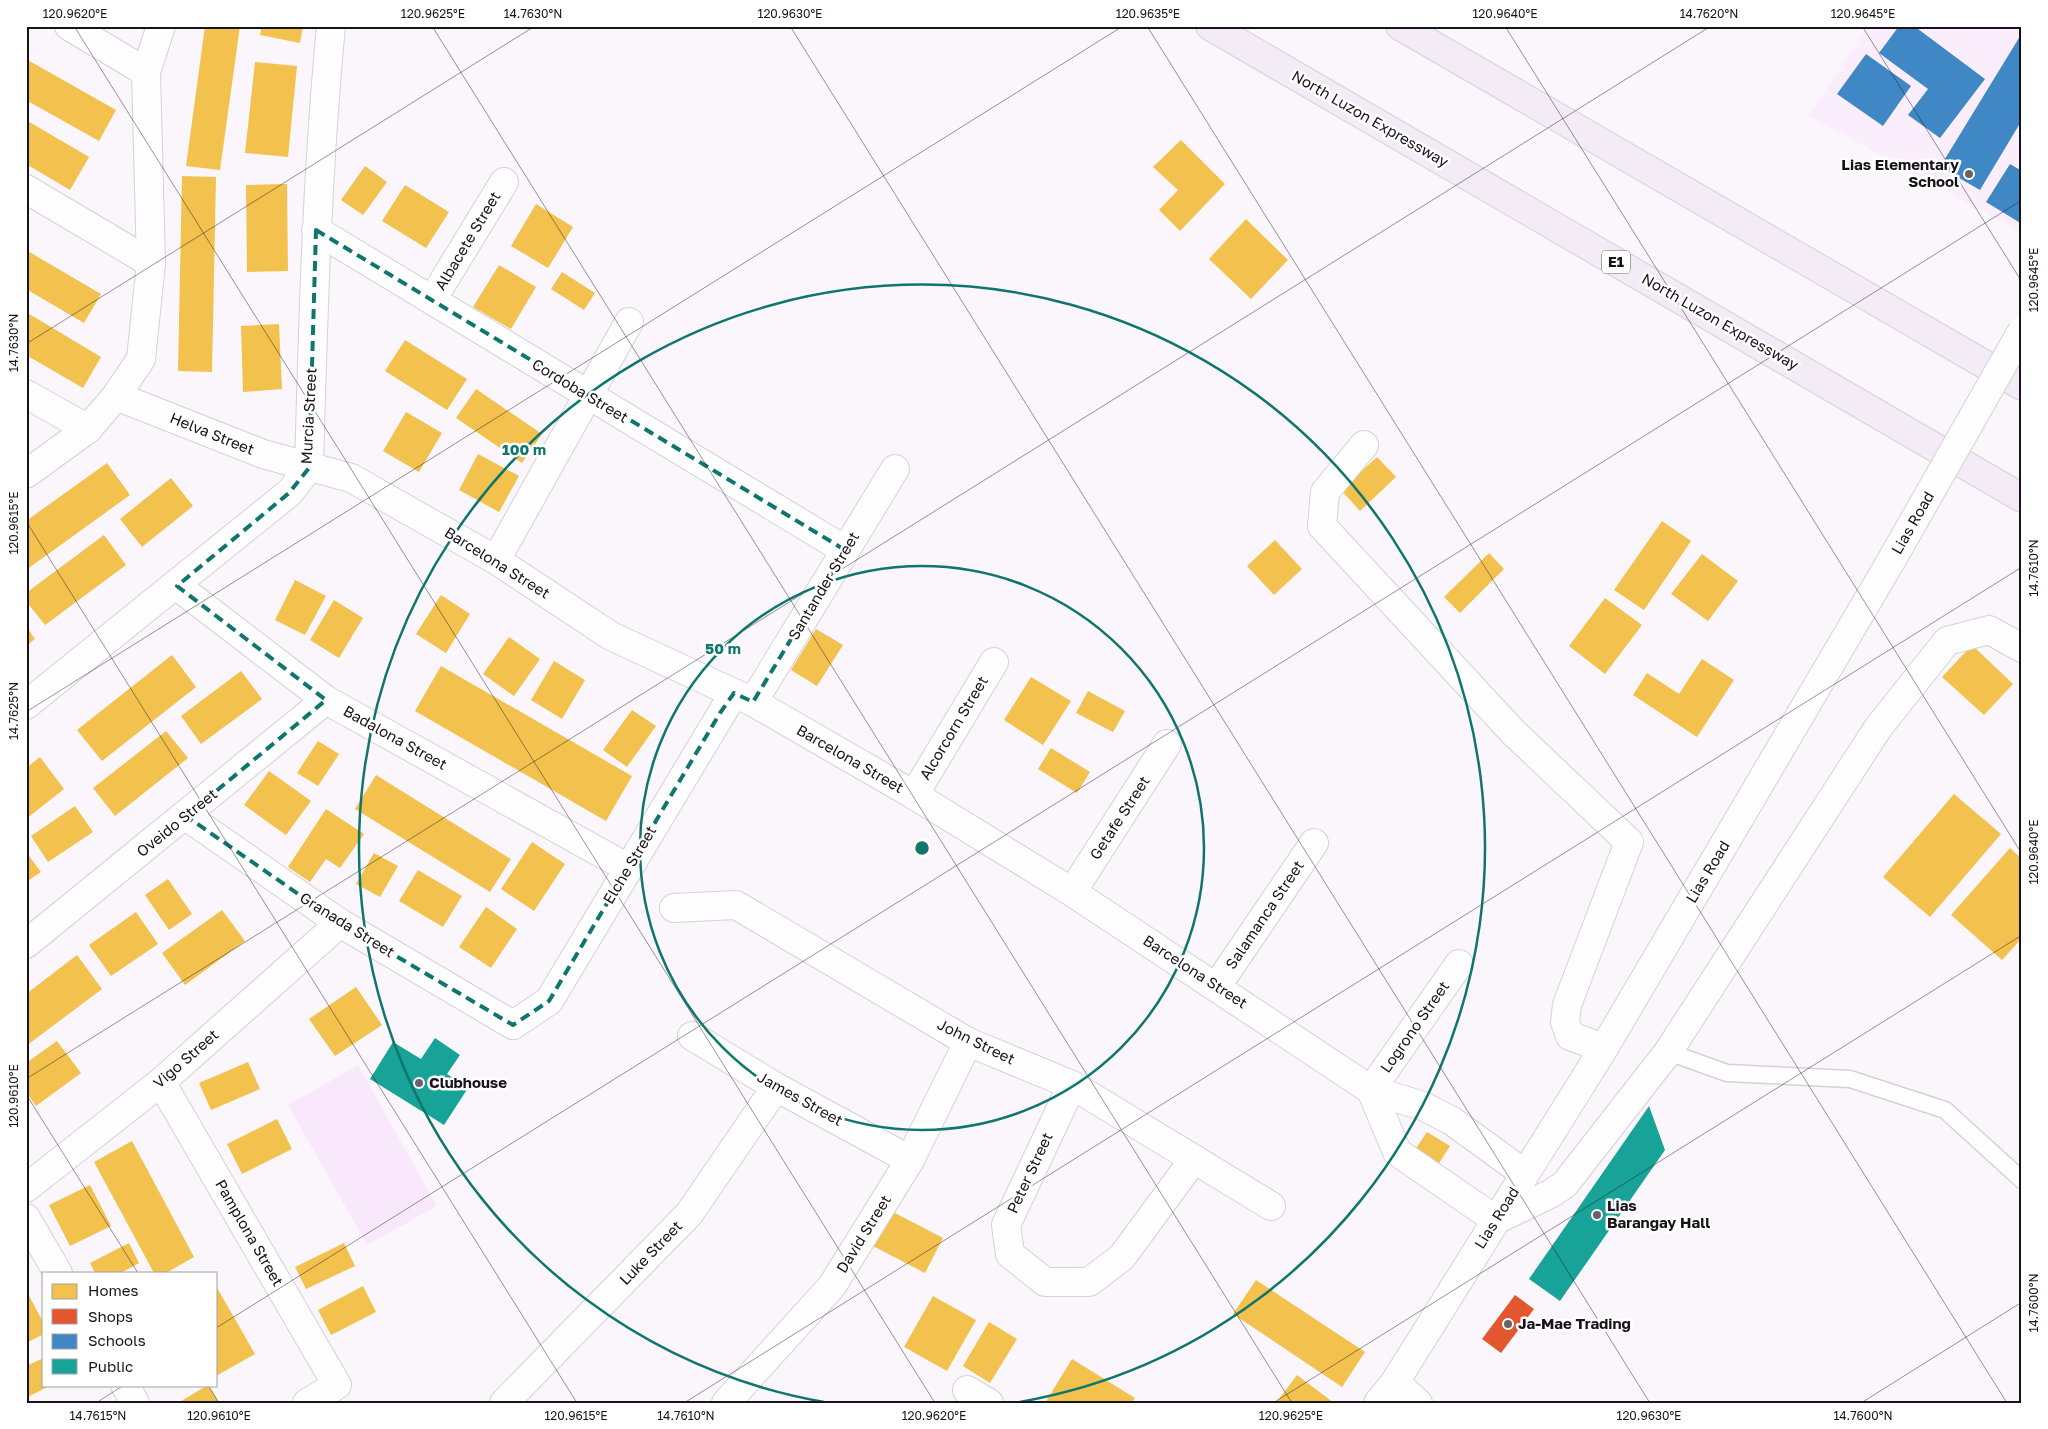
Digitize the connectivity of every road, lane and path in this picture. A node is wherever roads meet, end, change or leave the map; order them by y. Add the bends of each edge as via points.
1 (69, 26) edge
2 (161, 26) edge
3 (331, 26) edge
4 (1210, 26) edge
5 (1400, 26) edge
6 (1434, 26) edge
7 (1450, 54) junction
8 (146, 72) junction
9 (504, 182) dead end
10 (26, 189) edge
11 (316, 230) junction
12 (151, 263) junction
13 (432, 300) junction
14 (629, 322) dead end
15 (2022, 331) edge
16 (2022, 386) edge
17 (26, 394) edge
18 (116, 396) junction
19 (589, 397) junction
20 (88, 430) junction
21 (1364, 445) dead end
22 (309, 468) junction
23 (894, 469) dead end
24 (26, 474) edge
25 (2022, 498) edge
26 (845, 550) junction
27 (496, 560) junction
28 (177, 586) junction
29 (2022, 648) edge
30 (994, 662) dead end
31 (743, 698) junction
32 (326, 700) junction
33 (26, 705) edge
34 (1167, 744) dead end
35 (914, 795) junction
36 (186, 816) junction
37 (1314, 844) dead end
38 (628, 868) junction
39 (1072, 892) junction
40 (674, 908) dead end
41 (340, 923) junction
42 (26, 944) edge
43 (1459, 964) dead end
44 (1217, 986) junction
45 (513, 1025) joint
46 (692, 1036) dead end
47 (968, 1042) junction
48 (1604, 1048) junction
49 (1668, 1052) junction
50 (161, 1082) junction
51 (1072, 1085) junction
52 (776, 1087) junction
53 (1371, 1090) junction
54 (910, 1160) junction
55 (1194, 1160) junction
56 (1525, 1174) junction
57 (2022, 1180) edge
58 (26, 1188) edge
59 (1271, 1206) dead end
60 (26, 1218) edge
61 (1496, 1220) junction
62 (57, 1272) edge
63 (125, 1386) edge
64 (1386, 1393) edge
65 (135, 1403) edge
66 (306, 1403) edge
67 (504, 1403) edge
68 (726, 1403) edge
69 (1418, 1403) edge

1 - 8 street
2 - 8 street
3 - 11 street, Murcia Street
4 - 25 highway, North Luzon Expressway / E1
5 - 7 highway
6 - 7 highway
7 - 16 highway
8 - 12 street
9 - 13 street, Albacete Street
10 - 12 street
11 - 13 street, Cordoba Street
11 - 22 street, Murcia Street
12 - 18 street via 141,359
13 - 19 street, Cordoba Street
14 - 19 street
15 - 48 street, Lias Road, bridge via 1891,561
17 - 20 street
18 - 20 street
18 - 22 street, Helva Street via 263,454
19 - 26 street, Cordoba Street
19 - 27 street
20 - 24 street
21 - 48 street via 1325,492 1322,526 1513,732 1630,842 1567,1005 1565,1022 1570,1036
22 - 27 street, Barcelona Street via 351,478
22 - 28 street, Murcia Street via 290,493
23 - 26 street, Santander Street
26 - 31 street, Santander Street
27 - 31 street, Barcelona Street via 611,636
28 - 32 street, Badalona Street
28 - 33 street, Murcia Street
29 - 49 street via 1989,630 1947,641 1878,728
30 - 35 street, Alcorcorn Street
31 - 35 street, Barcelona Street
31 - 38 street, Elche Street
32 - 36 street, Oveido Street
32 - 38 street, Badalona Street
34 - 39 street, Getafe Street
35 - 39 street, Barcelona Street
36 - 41 street, Granada Street
36 - 42 street, Oveido Street
37 - 44 street, Salamanca Street
38 - 45 street, Elche Street via 549,1001
39 - 44 street, Barcelona Street
40 - 47 street, John Street via 736,905
41 - 45 street, Granada Street
41 - 50 street, Vigo Street
43 - 53 street, Logrono Street
44 - 53 street, Barcelona Street
46 - 52 street, James Street
47 - 51 street, John Street
47 - 54 street, David Street
48 - 56 street, Lias Road
49 - 57 lane via 1728,1073 1850,1079 1945,1110
49 - 61 street via 1565,1184
50 - 58 street, Vigo Street
50 - 66 street, Pamplona Street via 337,1385
51 - 55 street, John Street
51 - 55 street, Peter Street via 1006,1225 1010,1254 1046,1282 1088,1282 1122,1257
52 - 54 street, James Street
52 - 67 street, Luke Street via 689,1214
53 - 56 street, Barcelona Street via 1423,1106 1452,1121
53 - 61 street via 1397,1152
54 - 68 street, David Street via 832,1286
55 - 59 street, John Street
56 - 61 street, Lias Road
60 - 62 street
61 - 64 street, Lias Road
63 - 65 street
64 - 69 street

